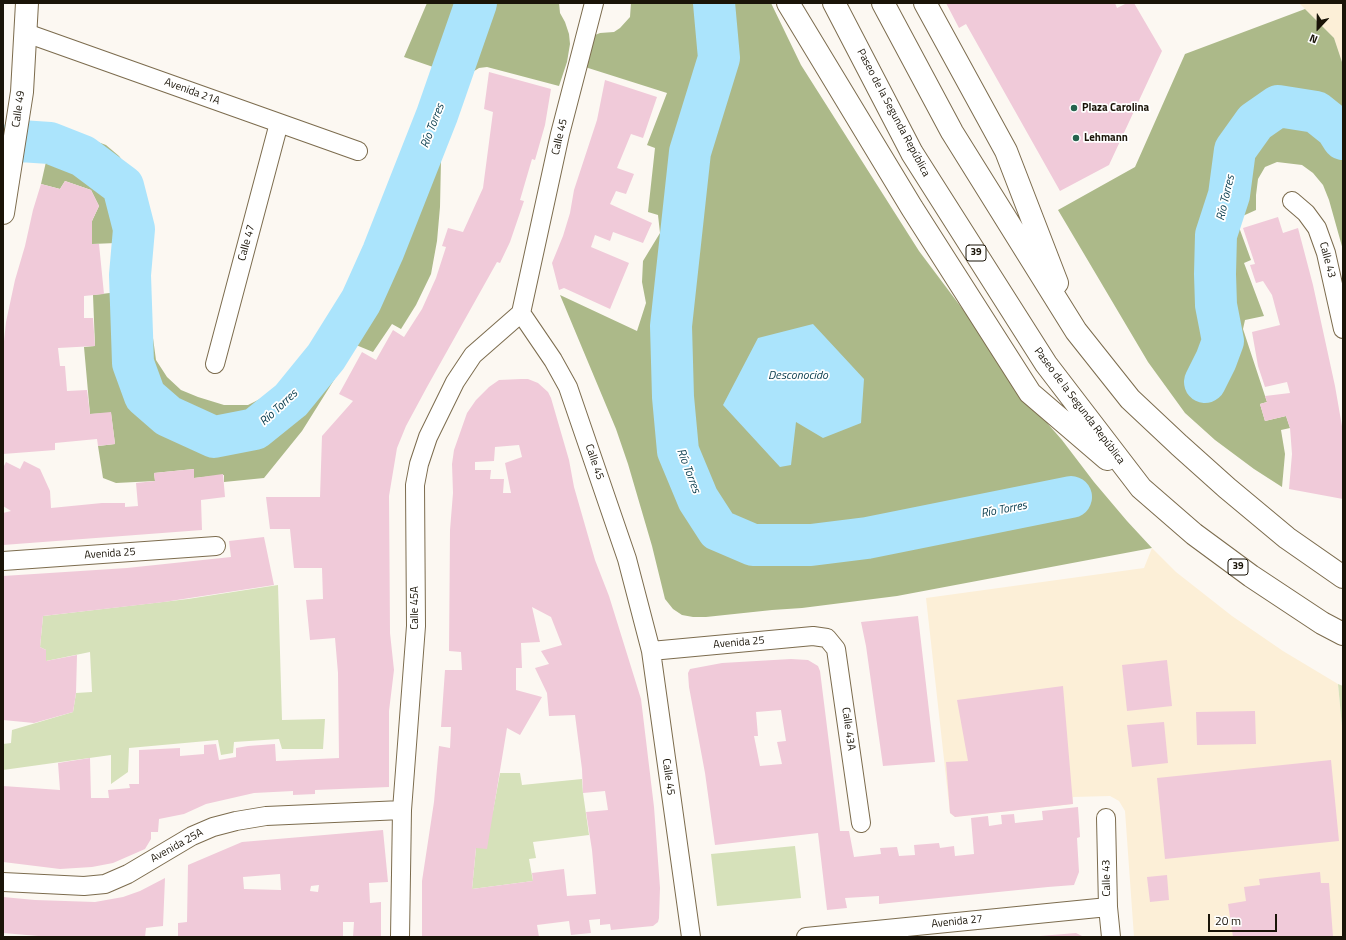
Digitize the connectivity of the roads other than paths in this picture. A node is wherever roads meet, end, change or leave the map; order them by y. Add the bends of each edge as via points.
1 (27, 3) edge
2 (594, 3) edge
3 (788, 3) edge
4 (834, 3) edge
5 (883, 3) edge
6 (925, 3) edge
7 (26, 33) junction
8 (279, 123) junction
9 (358, 151) dead end
10 (1292, 201) dead end
11 (3, 213) edge
12 (521, 313) junction
13 (1343, 329) edge
14 (1076, 331) junction
15 (215, 364) dead end
16 (1141, 488) junction
17 (216, 546) dead end
18 (3, 562) edge
19 (1343, 577) edge
20 (1343, 634) edge
21 (827, 638) joint
22 (651, 651) junction
23 (402, 810) junction
24 (1106, 818) dead end
25 (861, 823) dead end
26 (3, 882) edge
27 (1108, 907) junction
28 (896, 932) edge
29 (400, 937) edge
30 (690, 937) edge
31 (806, 937) edge
32 (1111, 937) edge

1 - 7 main road, Calle 49
2 - 12 street, Calle 45 via 560,134
3 - 16 main road via 912,208 1030,392
4 - 16 main road, Paseo de la Segunda República / 39 via 912,153 1046,364
5 - 14 main road via 952,132
6 - 14 main road via 1006,151
7 - 8 street, Avenida 21A
7 - 11 main road, Calle 49 via 22,92
8 - 9 street, Avenida 21A
8 - 15 street, Calle 47
10 - 13 street, Calle 43 via 1306,213 1317,228 1326,253
12 - 22 street, Calle 45 via 568,387 627,559
12 - 23 street, Calle 45A via 473,355 455,382 428,437 419,464 415,485 416,626
14 - 19 main road via 1130,399 1179,445 1287,538
16 - 20 main road, Paseo de la Segunda República / 39 via 1194,534 1250,576
17 - 18 street, Avenida 25
21 - 22 street, Avenida 25 via 813,636
21 - 25 street, Calle 43A via 836,649
22 - 30 street, Calle 45
23 - 26 street, Avenida 25A via 266,816 236,821 192,836 128,874 104,884 84,886
23 - 29 street, Calle 45A
24 - 27 street, Calle 43
27 - 28 street, Avenida 27
27 - 32 street, Calle 43
28 - 31 street, Avenida 27

